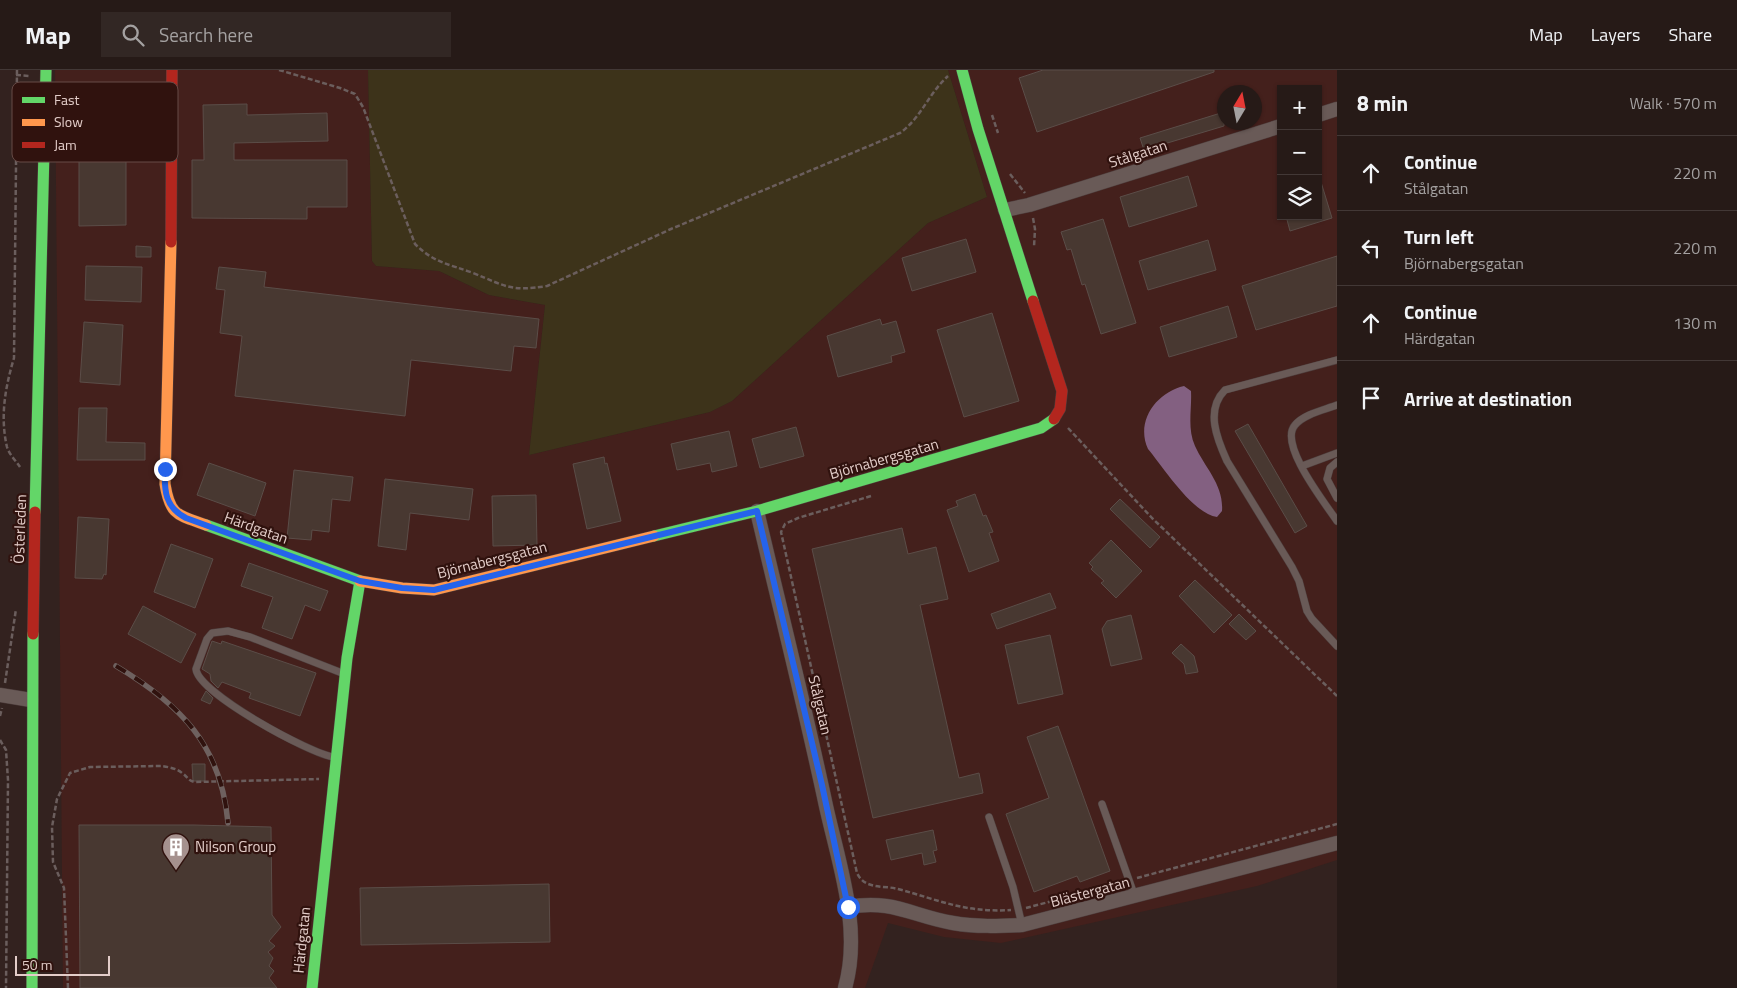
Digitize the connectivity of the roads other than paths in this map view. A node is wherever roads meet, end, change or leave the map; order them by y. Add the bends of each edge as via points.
1 (962, 70) edge
2 (1337, 109) edge
3 (1322, 113) edge
4 (1277, 127) edge
5 (44, 162) edge
6 (172, 162) edge
7 (1005, 210) junction
8 (1337, 360) edge
9 (1337, 405) edge
10 (1337, 453) edge
11 (1337, 462) edge
12 (1302, 466) junction
13 (1337, 498) edge
14 (757, 511) junction
15 (1337, 521) edge
16 (360, 581) junction
17 (1337, 646) edge
18 (345, 673) junction
19 (2, 696) edge
20 (31, 700) junction
21 (337, 757) junction
22 (1102, 804) dead end
23 (989, 817) dead end
24 (1337, 843) edge
25 (1135, 897) junction
26 (848, 907) junction
27 (1022, 925) junction
28 (32, 988) edge
29 (312, 988) edge
30 (845, 988) edge

1 - 7 street, Björnabergsgatan
2 - 3 street
4 - 7 street, Stålgatan
5 - 20 street, Österleden
6 - 16 street, Härdgatan via 172,285 165,469 168,503 186,518
7 - 14 street, Björnabergsgatan via 1062,391 1061,408 1056,419 1041,428
8 - 17 lane via 1225,390 1216,403 1214,414 1221,448 1299,580 1307,611
9 - 12 lane via 1303,418 1292,430 1291,445
10 - 12 lane
11 - 13 lane via 1330,468 1327,478
12 - 15 lane
14 - 16 street, Björnabergsgatan via 434,590
14 - 26 street, Stålgatan
16 - 18 street, Härdgatan
18 - 21 street, Härdgatan
18 - 21 lane via 339,674 284,650 228,631 212,632 196,669 204,685 228,704 304,747
19 - 20 street
20 - 28 street, Österleden
21 - 29 street, Härdgatan
22 - 25 lane
23 - 27 lane
24 - 25 street, Blästergatan
25 - 27 street, Blästergatan
26 - 27 street, Blästergatan via 881,904 952,923
26 - 30 street, Stålgatan via 852,943

